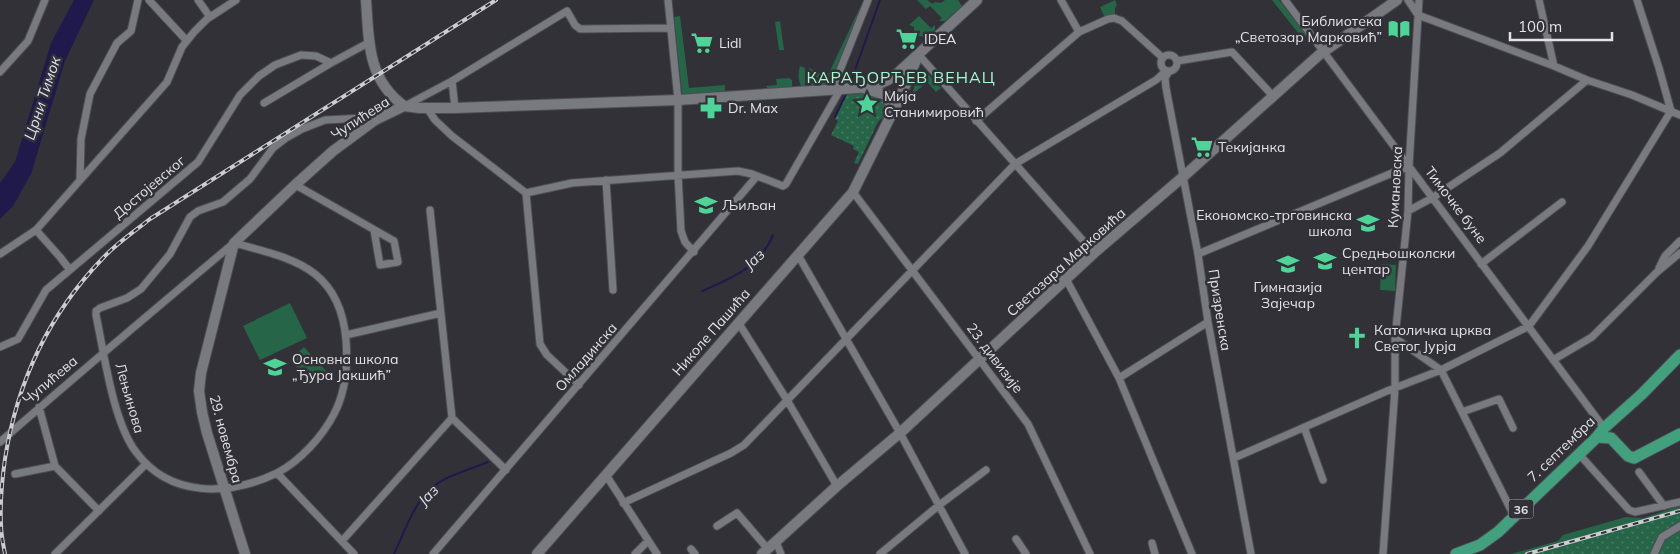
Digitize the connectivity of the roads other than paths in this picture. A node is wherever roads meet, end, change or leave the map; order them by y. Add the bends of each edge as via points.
1 (45, 0) edge
2 (138, 0) edge
3 (150, 0) edge
4 (198, 0) edge
5 (236, 0) edge
6 (366, 0) edge
7 (668, 0) edge
8 (868, 0) edge
9 (977, 0) edge
10 (1060, 0) edge
11 (1285, 0) edge
12 (1397, 0) edge
13 (1408, 0) edge
14 (1419, 0) edge
15 (1539, 0) edge
16 (1636, 0) edge
17 (1418, 15) junction
18 (210, 17) junction
19 (671, 28) junction
20 (1079, 32) junction
21 (187, 41) junction
22 (368, 42) junction
23 (1324, 51) junction
24 (918, 54) junction
25 (1163, 58) junction
26 (1177, 61) junction
27 (331, 63) junction
28 (1554, 66) junction
29 (1168, 71) junction
30 (0, 72) edge
31 (888, 80) junction
32 (1587, 80) junction
33 (452, 81) junction
34 (862, 88) junction
35 (841, 90) junction
36 (886, 95) junction
37 (901, 95) junction
38 (1273, 96) junction
39 (678, 100) junction
40 (264, 103) dead end
41 (404, 106) junction
42 (427, 108) junction
43 (456, 108) junction
44 (894, 110) junction
45 (1671, 111) junction
46 (1680, 115) edge
47 (376, 120) junction
48 (976, 121) junction
49 (1015, 164) junction
50 (1409, 166) junction
51 (678, 174) junction
52 (757, 176) junction
53 (1184, 176) junction
54 (80, 179) junction
55 (606, 180) junction
56 (295, 184) junction
57 (853, 192) junction
58 (526, 194) junction
59 (1432, 198) junction
60 (1562, 202) dead end
61 (430, 210) dead end
62 (1408, 211) junction
63 (36, 230) junction
64 (374, 230) junction
65 (1680, 241) edge
66 (234, 243) junction
67 (694, 252) junction
68 (1094, 253) junction
69 (1680, 253) edge
70 (0, 254) edge
71 (1198, 254) junction
72 (798, 255) junction
73 (1482, 264) junction
74 (70, 270) junction
75 (912, 271) junction
76 (1657, 272) junction
77 (1066, 279) junction
78 (613, 290) dead end
79 (441, 313) junction
80 (738, 322) junction
81 (1208, 322) junction
82 (1529, 326) junction
83 (346, 335) junction
84 (1395, 338) junction
85 (847, 339) junction
86 (0, 347) edge
87 (104, 353) junction
88 (1680, 355) edge
89 (981, 359) junction
90 (1553, 360) junction
91 (1441, 370) junction
92 (1119, 378) junction
93 (579, 385) junction
94 (1395, 389) junction
95 (787, 400) junction
96 (39, 407) junction
97 (1462, 412) junction
98 (452, 418) junction
99 (1304, 428) junction
100 (1513, 428) dead end
101 (1604, 428) junction
102 (900, 433) junction
103 (1680, 434) edge
104 (1597, 438) junction
105 (0, 442) edge
106 (1579, 454) junction
107 (1234, 458) junction
108 (146, 464) junction
109 (55, 466) junction
110 (506, 470) junction
111 (986, 470) dead end
112 (1639, 472) dead end
113 (278, 473) junction
114 (15, 474) dead end
115 (606, 475) junction
116 (1323, 480) dead end
117 (837, 486) junction
118 (224, 488) junction
119 (1680, 502) edge
120 (624, 503) junction
121 (938, 506) junction
122 (1664, 506) junction
123 (99, 511) junction
124 (1514, 516) junction
125 (716, 526) dead end
126 (1680, 526) edge
127 (1016, 539) dead end
128 (342, 541) junction
129 (648, 541) junction
130 (776, 542) junction
131 (1152, 543) dead end
132 (765, 552) edge
133 (55, 554) edge
134 (245, 554) edge
135 (354, 554) edge
136 (433, 554) edge
137 (537, 554) edge
138 (635, 554) edge
139 (657, 554) edge
140 (781, 554) edge
141 (880, 554) edge
142 (965, 554) edge
143 (1026, 554) edge
144 (1090, 554) edge
145 (1155, 554) edge
146 (1192, 554) edge
147 (1251, 554) edge
148 (1383, 554) edge
149 (1456, 554) edge
150 (1654, 554) edge

1 - 30 street via 28,42
2 - 54 street via 131,31 117,43 90,94 81,139
3 - 21 street
4 - 18 street
5 - 18 street
6 - 22 street
7 - 19 street
8 - 35 street
9 - 24 street, Николе Пашића
10 - 20 street
11 - 23 street, Тимочке буне
12 - 23 street, Светозара Марковића
13 - 17 street
14 - 17 street, Кумановска
15 - 28 street
16 - 45 street
17 - 28 street
17 - 50 street, Кумановска
18 - 21 street
19 - 33 street via 580,29 567,11
19 - 39 street
20 - 25 street via 1114,18
20 - 48 street
21 - 54 street via 167,82
22 - 27 street
22 - 41 street via 382,82
23 - 38 street, Светозара Марковића
23 - 50 street, Тимочке буне
24 - 31 street
24 - 37 street, Николе Пашића
24 - 48 street
25 - 26 street via 1170,55
25 - 29 street via 1161,65
26 - 29 street via 1176,68
26 - 38 street via 1232,52
27 - 40 street
27 - 74 street, Достојевског via 316,56 301,55 285,60 260,76 240,95 198,162
28 - 32 street
29 - 49 street
29 - 53 street, Призренска via 1165,81
31 - 34 street
31 - 37 street via 896,84
32 - 45 street
32 - 59 street via 1500,153
33 - 41 street
33 - 43 street
34 - 35 street, Чупићева
34 - 36 street
35 - 39 street, Чупићева
35 - 52 street via 786,184 780,186
36 - 37 street
36 - 44 street
37 - 44 street, Николе Пашића
38 - 53 street, Светозара Марковића
39 - 43 street, Чупићева
39 - 51 street
41 - 42 street, Чупићева
41 - 47 street, Чупићева
42 - 43 street, Чупићева
42 - 58 street via 434,120 452,136
44 - 57 street, Николе Пашића
45 - 46 street
45 - 82 street via 1588,246
47 - 56 street, Чупићева
47 - 87 street, Лењинова via 325,120 302,129 273,148 250,179 223,202 194,214 170,254 140,289 96,312
48 - 49 street
49 - 68 street
49 - 75 street
50 - 59 street, Тимочке буне
50 - 62 street, Кумановска
50 - 71 street
51 - 52 street via 738,171
51 - 55 street
51 - 67 street via 682,235
52 - 67 street, Омладинска
53 - 68 street, Светозара Марковића
53 - 71 street, Призренска
54 - 63 street
55 - 58 street via 572,183
55 - 78 street
56 - 64 street
56 - 66 street, Чупићева
57 - 72 street, Николе Пашића
57 - 75 street, 23. дивизије
58 - 93 street via 540,344 546,355
59 - 62 street
59 - 73 street, Тимочке буне
60 - 73 street
61 - 79 street
62 - 84 street, Кумановска
63 - 70 street
63 - 74 street
64 - 64 street via 394,241 398,262 380,265
65 - 76 street
66 - 83 street, Лењинова via 292,262 315,274 336,300
66 - 87 street, Чупићева
66 - 118 street, 29. новембра via 200,382 204,423
67 - 93 street, Омладинска
68 - 77 street, Светозара Марковића
69 - 76 street
71 - 81 street, Призренска
72 - 80 street, Николе Пашића
72 - 85 street
73 - 82 street, Тимочке буне
74 - 86 street, Достојевског via 46,290 18,339
75 - 85 street
75 - 89 street, 23. дивизије
76 - 90 street via 1592,336
77 - 89 street, Светозара Марковића
77 - 92 street
79 - 83 street
79 - 98 street
80 - 95 street
80 - 115 street, Николе Пашића
81 - 92 street
81 - 107 street, Призренска
82 - 90 street, Тимочке буне
82 - 91 street
83 - 113 street, Лењинова via 346,372 334,415 310,447
84 - 91 street
84 - 94 street, Кумановска
85 - 95 street
85 - 102 street
87 - 96 street, Чупићева
87 - 108 street, Лењинова via 122,425 131,446
88 - 101 main road, 7. септембра / 36
89 - 102 street, Светозара Марковића
89 - 144 street, 23. дивизије via 1032,429
90 - 101 street, Тимочке буне
91 - 94 street
91 - 97 street
92 - 146 street
93 - 110 street, Омладинска
94 - 99 street
94 - 148 street, Кумановска
95 - 117 street
95 - 120 street via 737,450
96 - 105 street, Чупићева
96 - 109 street
97 - 100 street via 1499,399
97 - 124 street
98 - 110 street
98 - 128 street
99 - 107 street
99 - 116 street
101 - 104 main road, 7. септембра / 36
102 - 117 street, Светозара Марковића
102 - 121 street
103 - 104 main road via 1632,458 1612,438
104 - 106 main road, 7. септембра / 36
106 - 122 street via 1629,510 1635,512
106 - 124 main road, 7. септембра / 36
107 - 147 street, Призренска
108 - 118 street, Лењинова via 168,479 189,487
108 - 123 street
109 - 114 street
109 - 123 street
110 - 136 street, Омладинска
111 - 121 street
112 - 122 street
113 - 118 street, Лењинова
113 - 128 street
115 - 120 street
115 - 137 street, Николе Пашића
117 - 130 street, Светозара Марковића
118 - 134 street, 29. новембра
119 - 122 street
120 - 129 street
121 - 141 street
121 - 142 street
123 - 133 street
124 - 149 main road, 7. септембра / 36 via 1480,545
125 - 132 street via 737,513
126 - 150 street via 1662,537
127 - 143 street
128 - 135 street
129 - 138 street
129 - 139 street
130 - 132 street, Светозара Марковића
130 - 140 street
131 - 145 street

